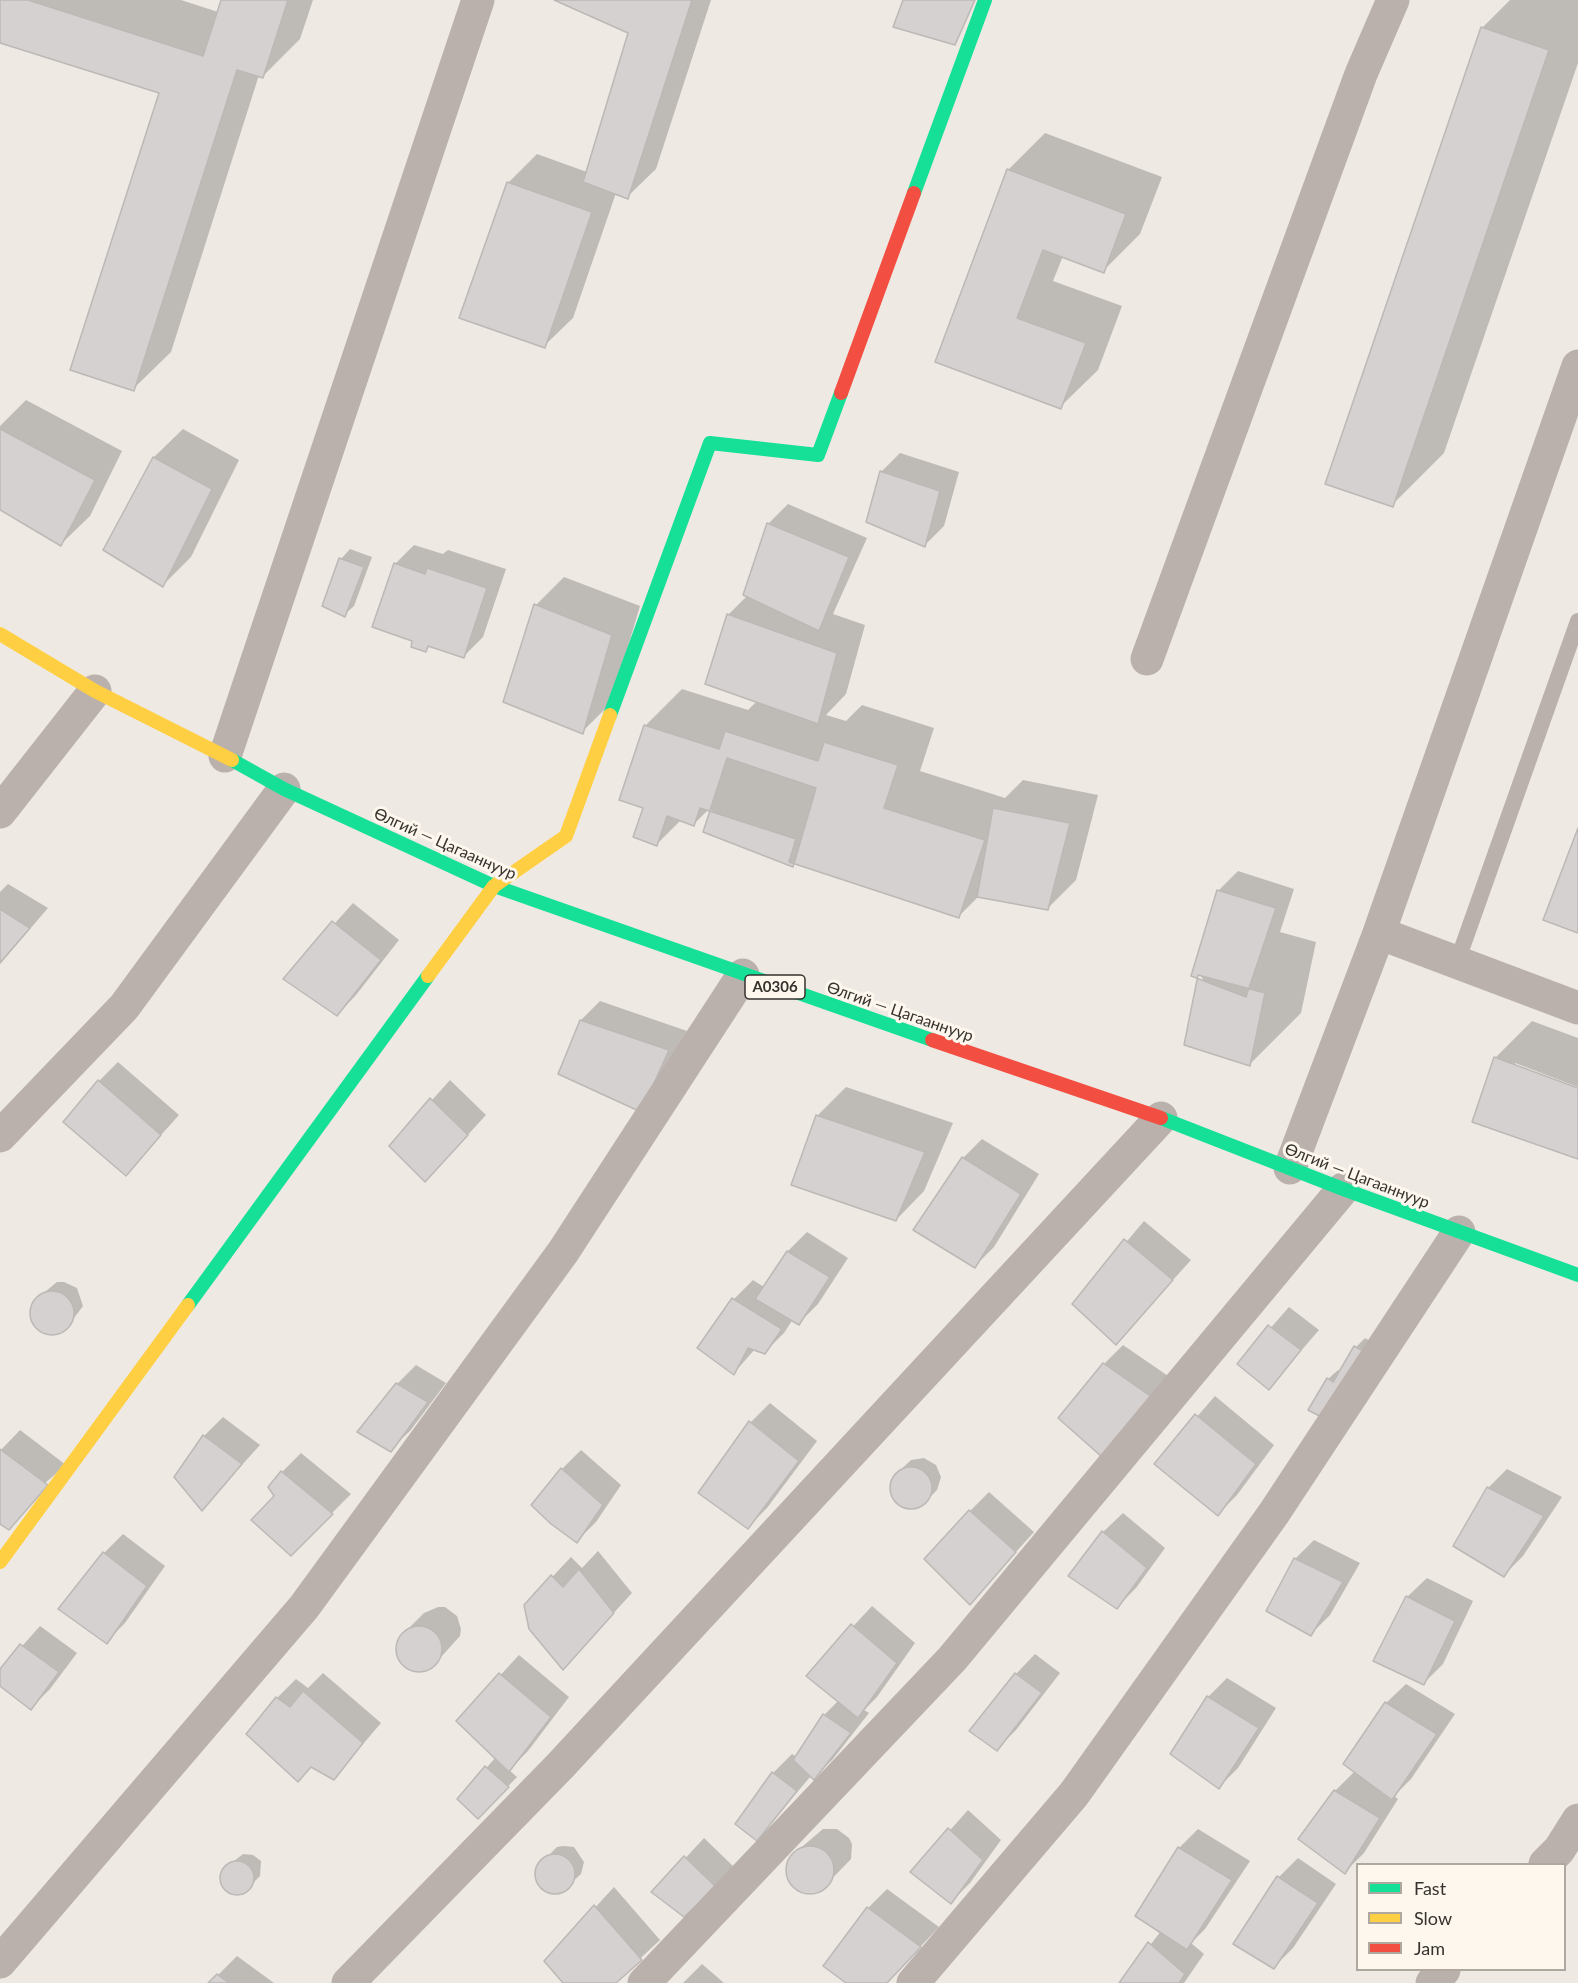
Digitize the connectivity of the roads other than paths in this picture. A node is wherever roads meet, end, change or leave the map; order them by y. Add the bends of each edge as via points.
1 (478, 0) edge
2 (985, 0) edge
3 (1393, 0) edge
4 (1577, 374) edge
5 (1578, 621) edge
6 (0, 634) edge
7 (1147, 659) dead end
8 (94, 691) junction
9 (225, 756) junction
10 (284, 789) junction
11 (0, 812) edge
12 (494, 886) junction
13 (1379, 933) junction
14 (1457, 962) junction
15 (742, 975) junction
16 (1578, 1008) edge
17 (1161, 1118) junction
18 (0, 1136) edge
19 (1290, 1168) junction
20 (1343, 1189) junction
21 (1459, 1232) junction
22 (1578, 1275) edge
23 (0, 1562) edge
24 (1578, 1820) edge
25 (1546, 1863) edge
26 (0, 1962) edge
27 (1443, 1971) edge
28 (348, 1983) edge
29 (644, 1983) edge
30 (913, 1983) edge
31 (1432, 1983) edge

1 - 9 street
2 - 12 main road via 818,455 710,443 566,836
3 - 7 street via 1361,74
4 - 13 street
5 - 14 lane
6 - 8 main road, Өлгий — Цагааннуур / A0306
8 - 9 main road, Өлгий — Цагааннуур / A0306
8 - 11 street
9 - 10 main road, Өлгий — Цагааннуур / A0306
10 - 12 main road, Өлгий — Цагааннуур / A0306
10 - 18 street via 124,1008
12 - 15 main road, Өлгий — Цагааннуур / A0306
12 - 23 main road
13 - 14 street
13 - 19 street
14 - 16 street
15 - 17 main road, Өлгий — Цагааннуур / A0306
15 - 26 street via 563,1252 304,1607
17 - 19 main road, Өлгий — Цагааннуур / A0306
17 - 28 street via 560,1766
19 - 20 main road, Өлгий — Цагааннуур / A0306
20 - 21 main road, Өлгий — Цагааннуур / A0306
20 - 29 street via 952,1659
21 - 22 main road, Өлгий — Цагааннуур / A0306
21 - 30 street via 1274,1513 1074,1794
24 - 25 street
27 - 31 street

